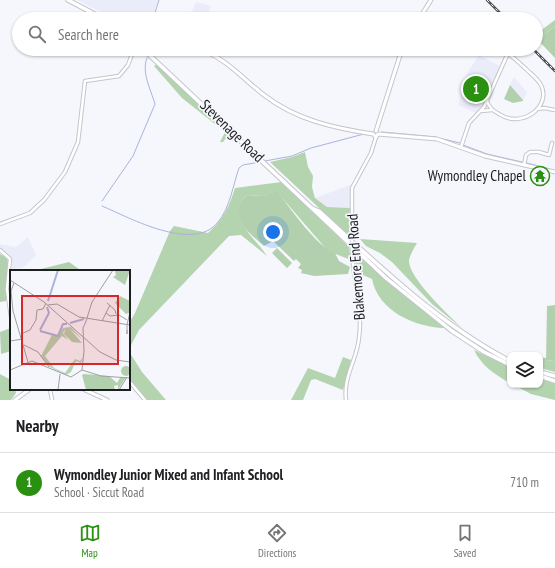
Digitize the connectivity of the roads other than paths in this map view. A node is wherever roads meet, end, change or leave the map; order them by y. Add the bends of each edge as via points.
1 (68, 0) edge
2 (431, 0) edge
3 (91, 12) edge
4 (423, 12) edge
5 (131, 56) edge
6 (152, 56) edge
7 (212, 56) edge
8 (400, 56) edge
9 (507, 56) edge
10 (510, 56) edge
11 (487, 101) junction
12 (541, 102) junction
13 (544, 108) junction
14 (537, 109) junction
15 (492, 110) junction
16 (555, 110) edge
17 (481, 111) junction
18 (376, 134) junction
19 (552, 143) dead end
20 (461, 147) junction
21 (524, 165) junction
22 (555, 172) edge
23 (313, 208) junction
24 (0, 224) edge
25 (1, 251) edge
26 (7, 285) junction
27 (10, 286) edge
28 (10, 310) edge
29 (507, 359) edge
30 (507, 364) edge
31 (543, 373) edge
32 (555, 376) edge
33 (543, 377) edge
34 (555, 380) edge
35 (130, 382) edge
36 (29, 390) edge
37 (50, 390) edge
38 (85, 390) edge
39 (15, 400) edge
40 (52, 400) edge
41 (107, 400) edge
42 (145, 400) edge
43 (346, 400) edge

1 - 3 main road
2 - 4 street
5 - 24 street via 119,76 85,81 78,142 60,180 30,213
6 - 23 main road, Stevenage Road
7 - 18 street via 232,67 264,95 295,114 328,126
8 - 18 street
9 - 11 street
10 - 12 street via 540,83 543,93
11 - 15 street
11 - 17 street
12 - 13 street
12 - 14 street
13 - 14 street
13 - 16 street
14 - 15 street via 525,118 516,120 506,119
15 - 17 street
17 - 20 street via 469,123
18 - 20 street via 434,138
18 - 43 street, Blakemore End Road, bridge via 371,153 352,188 353,274 360,307 360,324 358,348 345,386
19 - 21 street via 549,155 540,152 527,154
20 - 21 street via 485,156
21 - 22 street
23 - 29 main road via 438,316
23 - 30 main road via 316,214 355,251 436,319 484,352
25 - 26 street via 10,259
26 - 27 street
26 - 28 street
31 - 32 main road
33 - 34 main road
35 - 42 street
36 - 39 street
37 - 40 street
38 - 41 street

